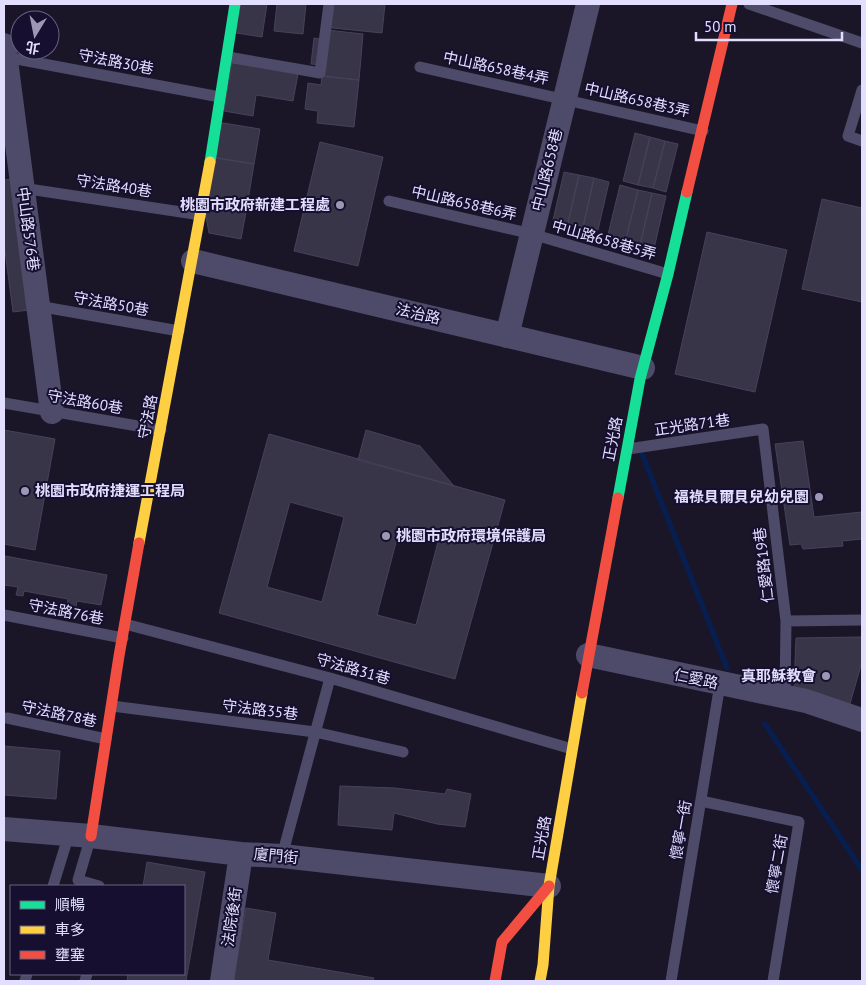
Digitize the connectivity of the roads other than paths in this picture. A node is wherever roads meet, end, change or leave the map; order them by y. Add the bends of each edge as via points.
1 (235, 4) edge
2 (329, 4) edge
3 (588, 4) edge
4 (732, 4) edge
5 (749, 4) edge
6 (862, 43) edge
7 (5, 51) edge
8 (228, 57) junction
9 (420, 67) dead end
10 (862, 90) edge
11 (220, 97) junction
12 (565, 99) junction
13 (703, 131) junction
14 (862, 141) edge
15 (22, 188) junction
16 (389, 201) dead end
17 (201, 215) junction
18 (532, 234) junction
19 (193, 261) junction
20 (668, 274) junction
21 (38, 306) junction
22 (179, 331) junction
23 (507, 336) junction
24 (643, 368) junction
25 (4, 403) edge
26 (52, 412) junction
27 (763, 429) joint
28 (160, 430) junction
29 (626, 449) junction
30 (4, 614) edge
31 (862, 620) edge
32 (786, 621) junction
33 (125, 624) junction
34 (123, 638) junction
35 (588, 655) junction
36 (330, 678) junction
37 (720, 684) junction
38 (785, 697) junction
39 (112, 706) junction
40 (7, 718) dead end
41 (862, 720) edge
42 (315, 732) junction
43 (106, 739) junction
44 (572, 749) junction
45 (403, 752) dead end
46 (701, 801) junction
47 (4, 829) edge
48 (80, 835) junction
49 (241, 854) junction
50 (282, 856) junction
51 (55, 885) edge
52 (96, 885) edge
53 (549, 886) junction
54 (222, 981) edge
55 (495, 981) edge
56 (540, 981) edge
57 (670, 981) edge
58 (773, 981) edge

1 - 8 street, 守法路
2 - 8 lane via 320,73
3 - 12 street, 中山路658巷
4 - 13 street, 正光路
5 - 6 lane
7 - 11 lane, 守法路30巷
7 - 15 street, 中山路576巷
8 - 11 street, 守法路
9 - 12 lane, 中山路658巷4弄
10 - 14 lane via 848,136
11 - 17 street, 守法路
12 - 13 lane, 中山路658巷3弄
12 - 18 street, 中山路658巷
13 - 20 street, 正光路
15 - 17 lane, 守法路40巷
15 - 21 street, 中山路576巷
16 - 18 lane, 中山路658巷6弄
17 - 19 street, 守法路
18 - 20 lane, 中山路658巷5弄
18 - 23 street, 中山路658巷
19 - 22 street, 守法路
19 - 23 street, 法治路
20 - 24 street, 正光路
21 - 22 lane, 守法路50巷
21 - 26 street, 中山路576巷
22 - 28 street, 守法路
23 - 24 street, 法治路
24 - 29 street, 正光路
25 - 26 lane, 守法路60巷
26 - 28 lane, 守法路60巷
27 - 29 lane, 正光路71巷
27 - 32 lane, 仁愛路19巷
28 - 33 street, 守法路
29 - 35 street, 正光路
30 - 34 lane, 守法路76巷
31 - 32 lane
32 - 38 lane, 仁愛路19巷
33 - 34 street, 守法路
33 - 36 lane, 守法路31巷
34 - 39 street, 守法路
35 - 37 street, 仁愛路
35 - 44 street, 正光路
36 - 42 lane
36 - 44 lane, 守法路31巷
37 - 38 street, 仁愛路
37 - 46 lane, 懷寧一街
38 - 41 street, 仁愛路
39 - 42 lane, 守法路35巷
39 - 43 street, 守法路
40 - 43 lane, 守法路78巷
42 - 45 lane, 守法路35巷
42 - 50 lane
43 - 48 street, 守法路
44 - 53 street, 正光路
46 - 57 lane, 懷寧一街
46 - 58 lane, 懷寧二街 via 799,822
47 - 48 street, 廈門街
48 - 49 street, 廈門街
48 - 51 lane
48 - 52 lane via 78,880
49 - 50 street, 廈門街
49 - 54 street, 法院後街
50 - 53 street, 廈門街
53 - 55 street via 502,942
53 - 56 street, 正光路

